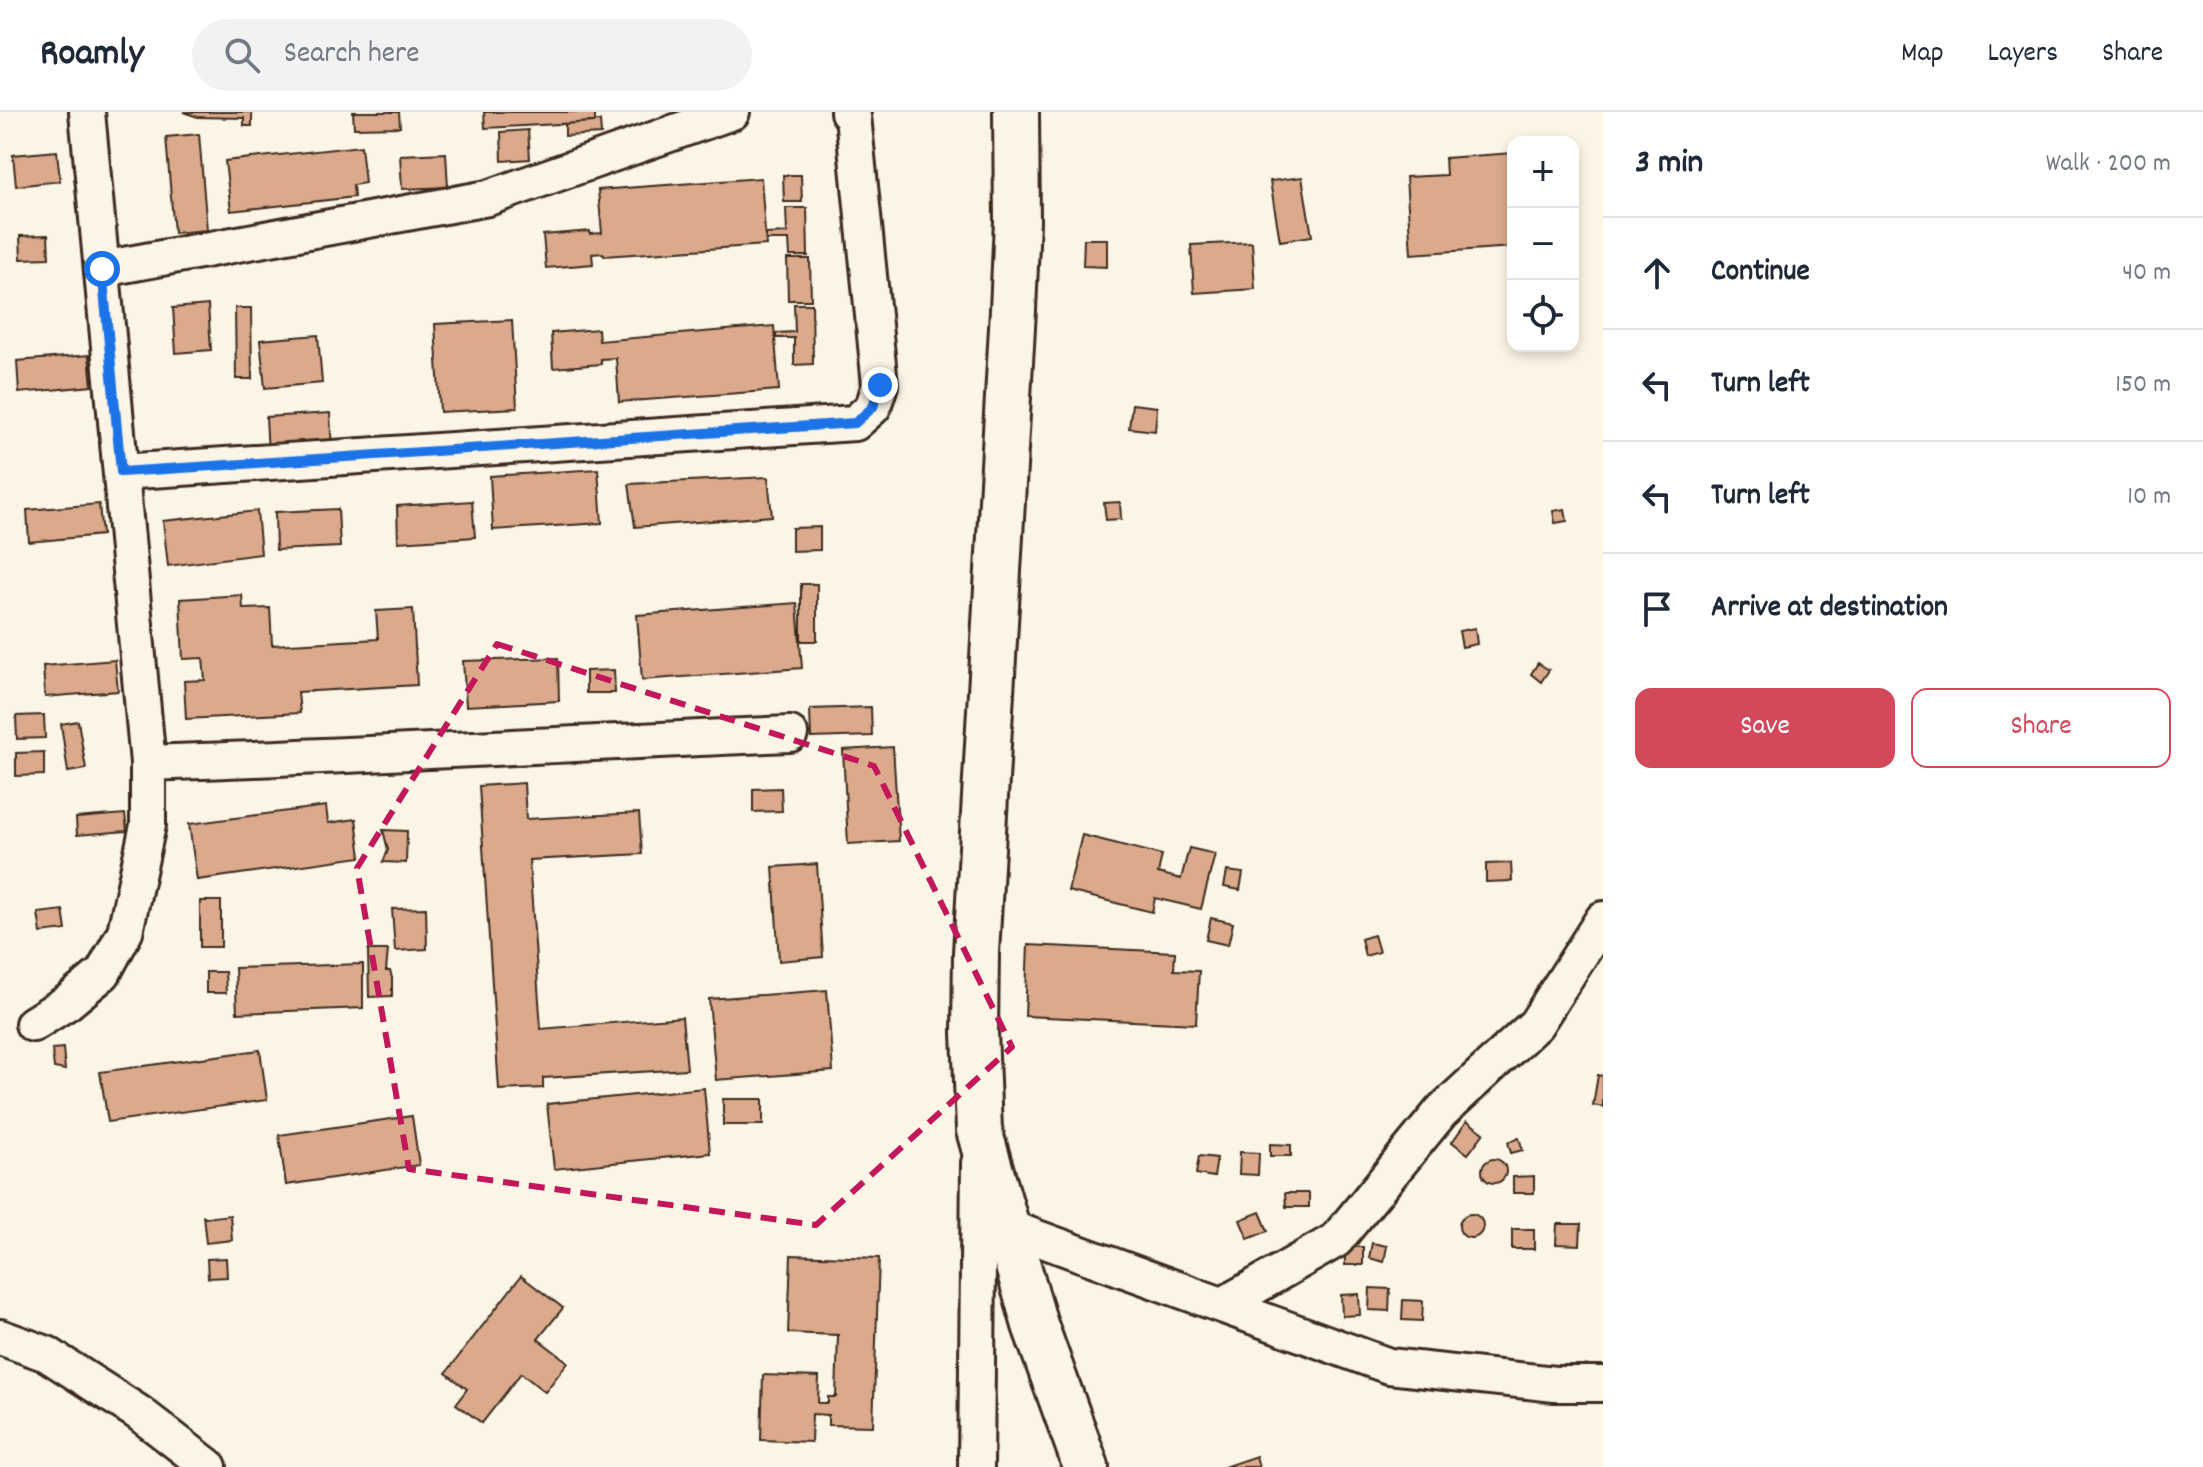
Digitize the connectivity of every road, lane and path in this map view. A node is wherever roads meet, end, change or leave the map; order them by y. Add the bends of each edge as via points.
1 (87, 112) edge
2 (732, 112) edge
3 (848, 112) edge
4 (1016, 112) edge
5 (102, 269) junction
6 (121, 472) junction
7 (790, 734) dead end
8 (148, 763) junction
9 (1603, 919) edge
10 (33, 1024) dead end
11 (979, 1130) junction
12 (1007, 1227) junction
13 (1223, 1305) junction
14 (0, 1337) edge
15 (1603, 1384) edge
16 (209, 1467) edge
17 (976, 1467) edge
18 (1086, 1467) edge

1 - 5 street
2 - 5 street via 488,198
3 - 6 street via 853,116 880,385 873,407 855,423
4 - 11 street via 1013,310 976,953
5 - 6 street
6 - 8 street
7 - 8 street
8 - 10 street via 148,825 125,932 103,973
9 - 13 street via 1536,1024 1441,1112 1336,1240
11 - 12 street
11 - 17 street
12 - 13 street
12 - 18 street via 1035,1325
13 - 15 street via 1389,1366 1555,1384
14 - 16 street via 47,1354 139,1413

